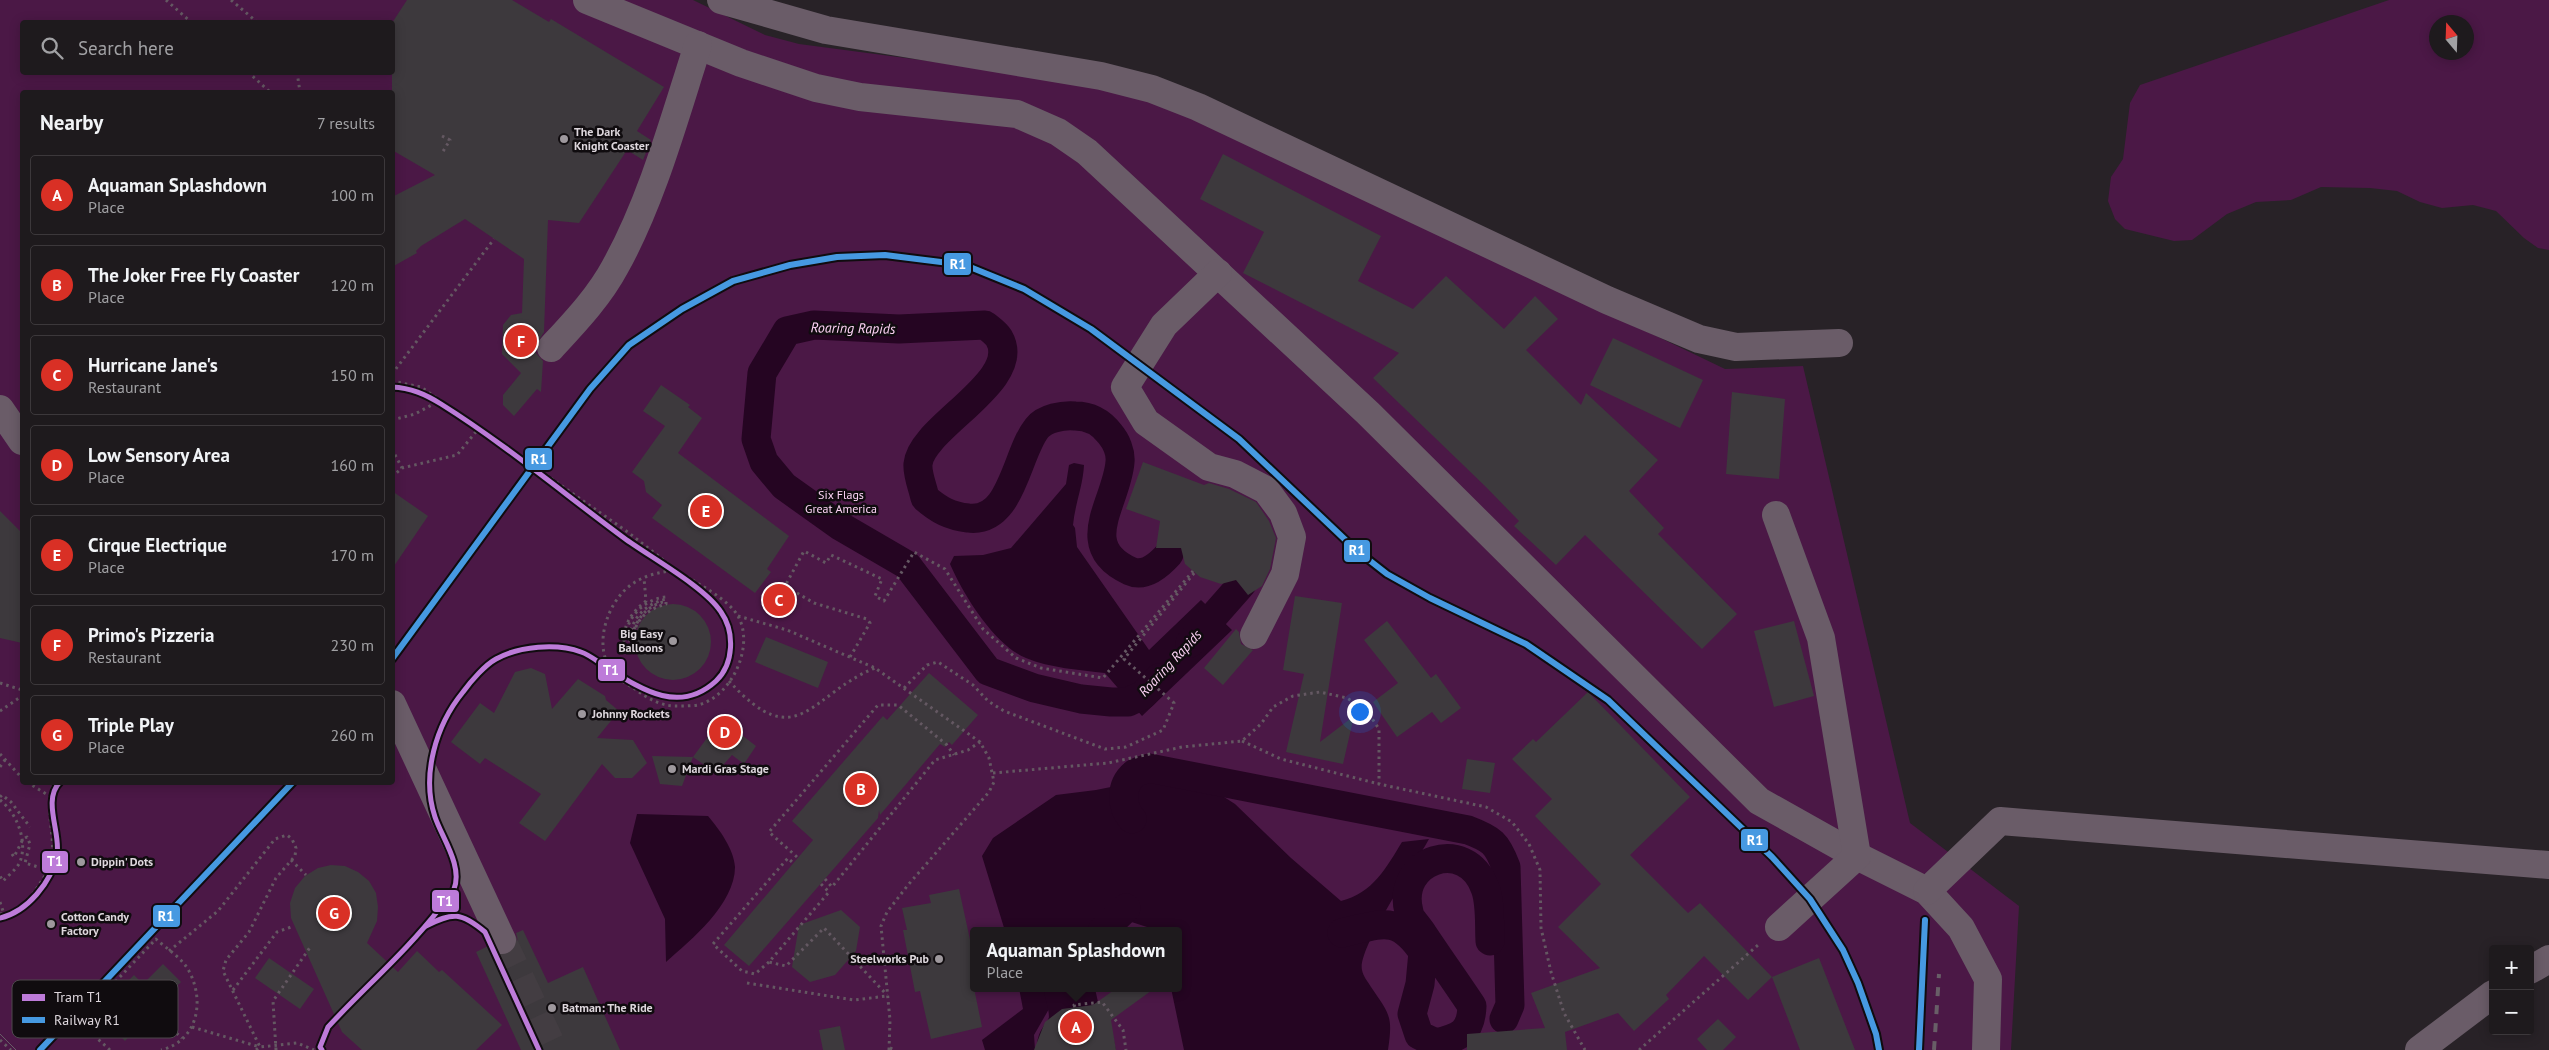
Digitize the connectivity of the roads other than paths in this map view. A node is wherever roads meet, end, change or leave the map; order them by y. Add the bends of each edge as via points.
1 (586, 0) edge
2 (722, 0) edge
3 (698, 45) junction
4 (1218, 273) junction
5 (1839, 343) dead end
6 (551, 348) dead end
7 (0, 409) edge
8 (20, 438) edge
9 (1776, 515) dead end
10 (1254, 635) dead end
11 (395, 710) edge
12 (1857, 856) junction
13 (2549, 865) edge
14 (1927, 891) junction
15 (1780, 926) road end
16 (502, 940) tunnel mouth
17 (2549, 959) edge
18 (2534, 968) edge
19 (2489, 997) edge
20 (1986, 1050) edge
21 (2419, 1050) edge

1 - 3 lane
2 - 5 lane via 826,30 1101,76 1152,89 1198,107 1607,300 1698,339 1736,347
3 - 4 lane via 816,88 1017,114 1058,132 1087,152
3 - 6 lane via 658,167 615,267 582,314
4 - 10 lane via 1164,325 1125,387 1146,422 1209,467 1234,474 1266,490 1283,513 1292,537 1286,574
4 - 12 lane via 1368,413 1759,801
7 - 8 lane
9 - 12 lane via 1821,638
11 - 16 lane
12 - 14 lane
12 - 15 lane
13 - 14 lane via 2000,821
14 - 20 lane via 1961,928 1988,979
17 - 18 lane
19 - 21 lane

